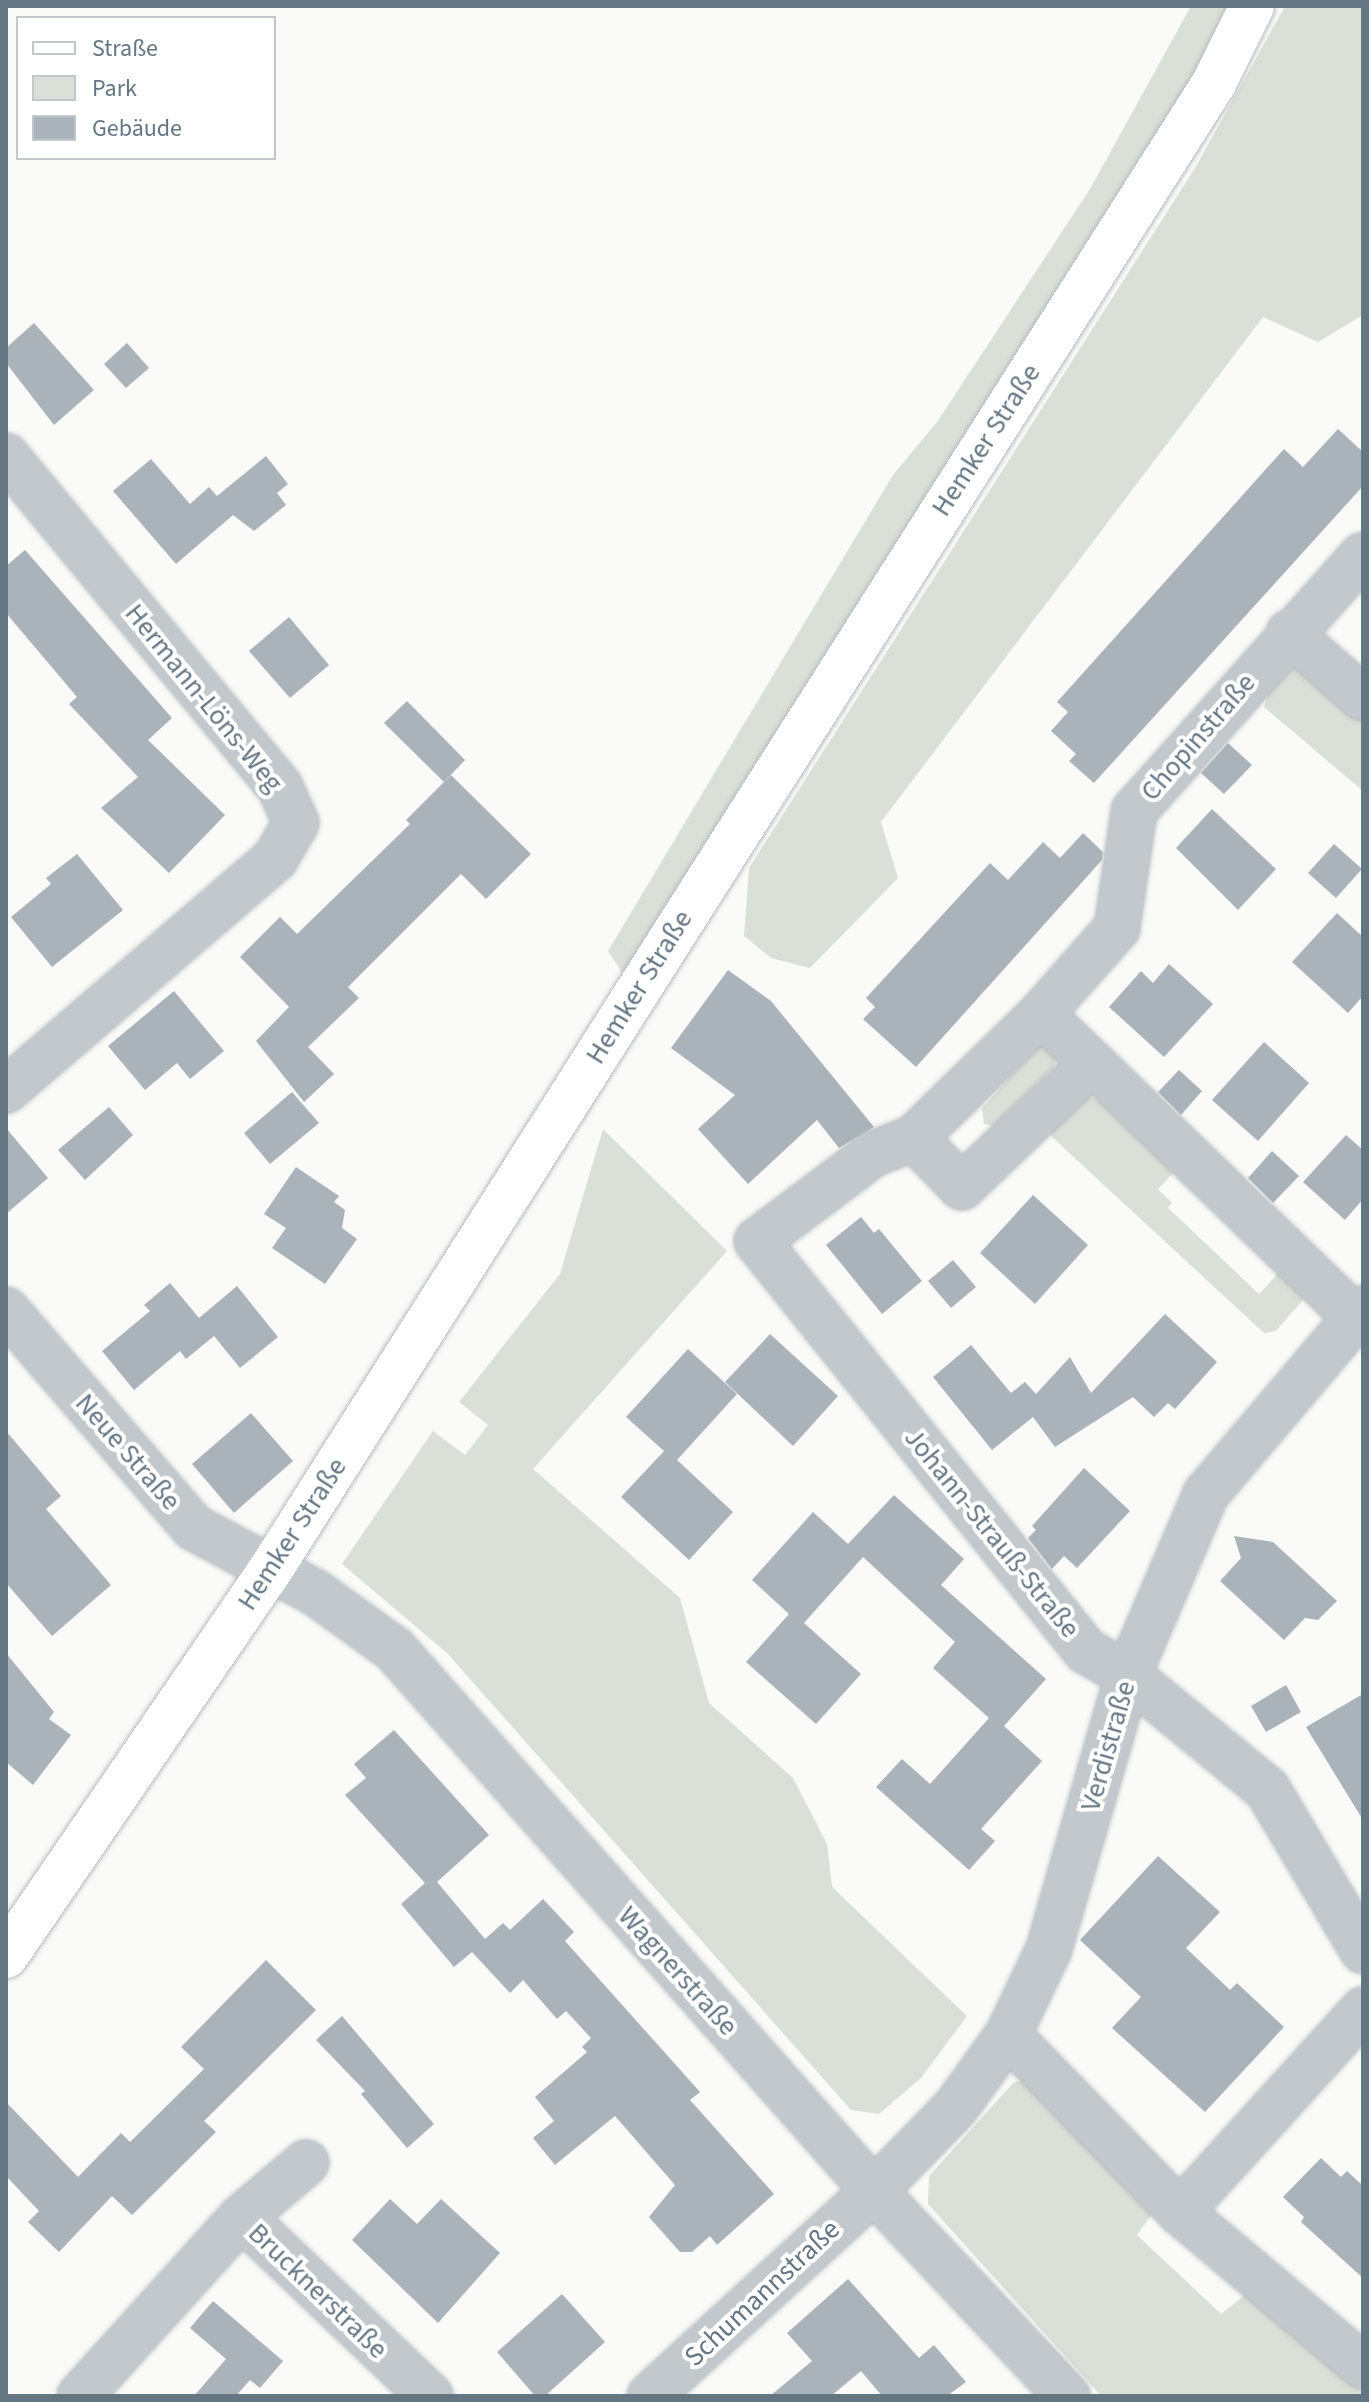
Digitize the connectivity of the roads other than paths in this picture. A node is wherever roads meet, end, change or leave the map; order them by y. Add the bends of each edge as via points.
1 (1252, 6) edge
2 (6, 456) edge
3 (1363, 555) edge
4 (1289, 633) junction
5 (1363, 698) edge
6 (1041, 1014) junction
7 (1092, 1063) junction
8 (6, 1090) edge
9 (914, 1138) junction
10 (757, 1241) joint
11 (6, 1310) edge
12 (1359, 1313) edge
13 (271, 1569) junction
14 (1128, 1675) junction
15 (1363, 1951) edge
16 (6, 1956) edge
17 (1363, 2010) edge
18 (1008, 2035) junction
19 (306, 2163) dead end
20 (874, 2191) junction
21 (1180, 2212) junction
22 (242, 2217) junction
23 (1363, 2366) edge
24 (80, 2396) edge
25 (430, 2396) edge
26 (650, 2396) edge
27 (1067, 2396) edge

1 - 13 main road, Hemker Straße via 1214,83
2 - 8 street, Hermann-Löns-Weg via 280,787 296,823 275,859
3 - 4 street, Chopinstraße
4 - 5 street
4 - 6 street, Chopinstraße via 1134,811 1117,928
6 - 7 street
6 - 9 street, Chopinstraße
7 - 9 street via 962,1187
7 - 12 street
9 - 10 street, Chopinstraße via 873,1154
10 - 14 street, Johann-Strauß-Straße via 1086,1651
11 - 13 street, Neue Straße via 193,1527
12 - 14 street, Verdistraße via 1206,1494
13 - 16 main road, Hemker Straße
13 - 20 street, Wagnerstraße via 316,1593 394,1649
14 - 15 street, Johann-Strauß-Straße via 1267,1789
14 - 18 street, Verdistraße via 1049,1949
17 - 21 street
18 - 20 street, Verdistraße via 956,2107
18 - 21 street
19 - 22 street, Brucknerstraße
20 - 26 street, Schumannstraße
20 - 27 street, Wagnerstraße
21 - 23 street
22 - 24 street, Brucknerstraße
22 - 25 street, Brucknerstraße

